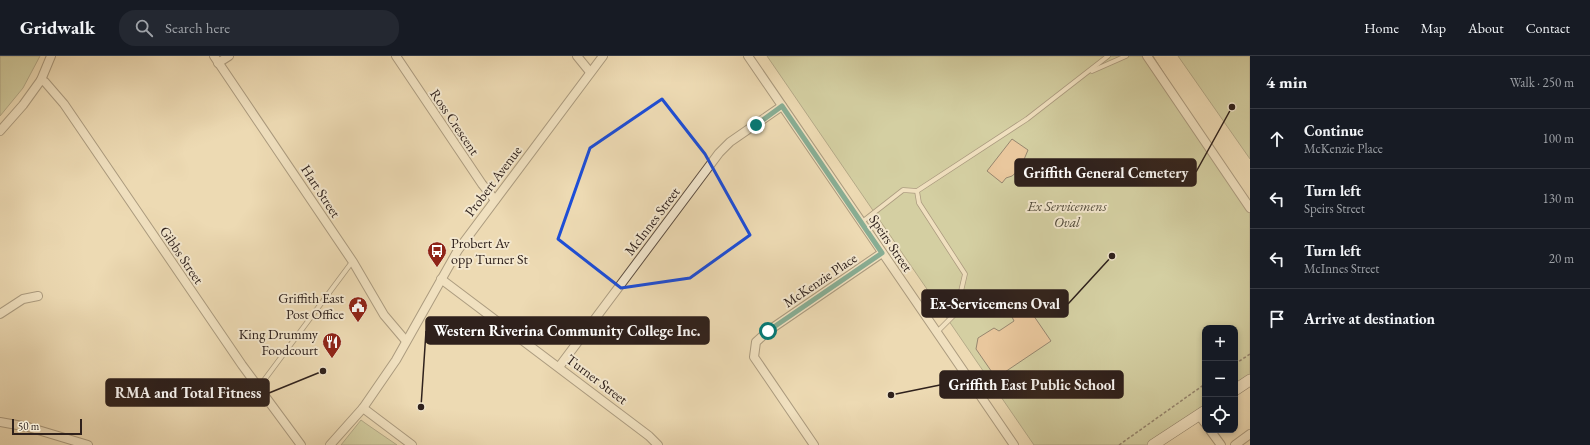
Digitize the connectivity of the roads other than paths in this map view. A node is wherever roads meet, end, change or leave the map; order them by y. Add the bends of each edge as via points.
1 (51, 56) edge
2 (214, 56) edge
3 (229, 56) edge
4 (396, 56) edge
5 (577, 56) edge
6 (603, 56) edge
7 (748, 56) edge
8 (1108, 56) edge
9 (1126, 56) edge
10 (1147, 56) edge
11 (218, 63) junction
12 (590, 72) junction
13 (1086, 74) junction
14 (41, 80) junction
15 (782, 106) junction
16 (0, 131) edge
17 (917, 191) junction
18 (495, 200) junction
19 (1250, 208) edge
20 (861, 222) junction
21 (882, 253) junction
22 (353, 262) junction
23 (440, 279) junction
24 (38, 296) dead end
25 (0, 314) edge
26 (936, 332) junction
27 (406, 341) junction
28 (559, 367) junction
29 (1250, 380) edge
30 (259, 387) junction
31 (1238, 388) edge
32 (363, 408) junction
33 (1202, 417) edge
34 (0, 422) edge
35 (1212, 433) edge
36 (1250, 434) edge
37 (88, 445) edge
38 (301, 445) edge
39 (330, 445) edge
40 (412, 445) edge
41 (658, 445) edge
42 (814, 445) edge
43 (1014, 445) edge
44 (1153, 445) edge
45 (1221, 445) edge
46 (1234, 445) edge

1 - 14 street
2 - 11 street, Hart Street
3 - 11 street
4 - 18 street, Ross Crescent
5 - 12 street
6 - 12 street, Probert Avenue
7 - 15 street, Speirs Street
8 - 13 lane
9 - 13 lane
10 - 19 street
11 - 22 street, Hart Street
12 - 18 street, Probert Avenue
13 - 17 lane via 1027,120
14 - 16 street
14 - 30 street, Gibbs Street via 68,110
15 - 20 street, Speirs Street
15 - 28 street, McInnes Street via 730,142 719,153
17 - 20 lane via 902,190
17 - 26 lane via 919,203 965,274 956,313
18 - 23 street, Probert Avenue
20 - 21 street, Speirs Street
21 - 26 street, Speirs Street
21 - 42 street, McKenzie Place via 768,331 756,342 754,357
22 - 27 street, Hart Street via 384,315
22 - 30 lane
23 - 27 street, Probert Avenue
23 - 28 street, Turner Street
24 - 25 street via 23,299
26 - 43 street, Speirs Street
27 - 32 street, Probert Avenue
28 - 41 street, Turner Street
29 - 31 main road
30 - 38 street, Gibbs Street
32 - 39 street, Probert Avenue
32 - 40 street
33 - 44 main road
34 - 37 street via 28,427
35 - 45 street
36 - 46 street

